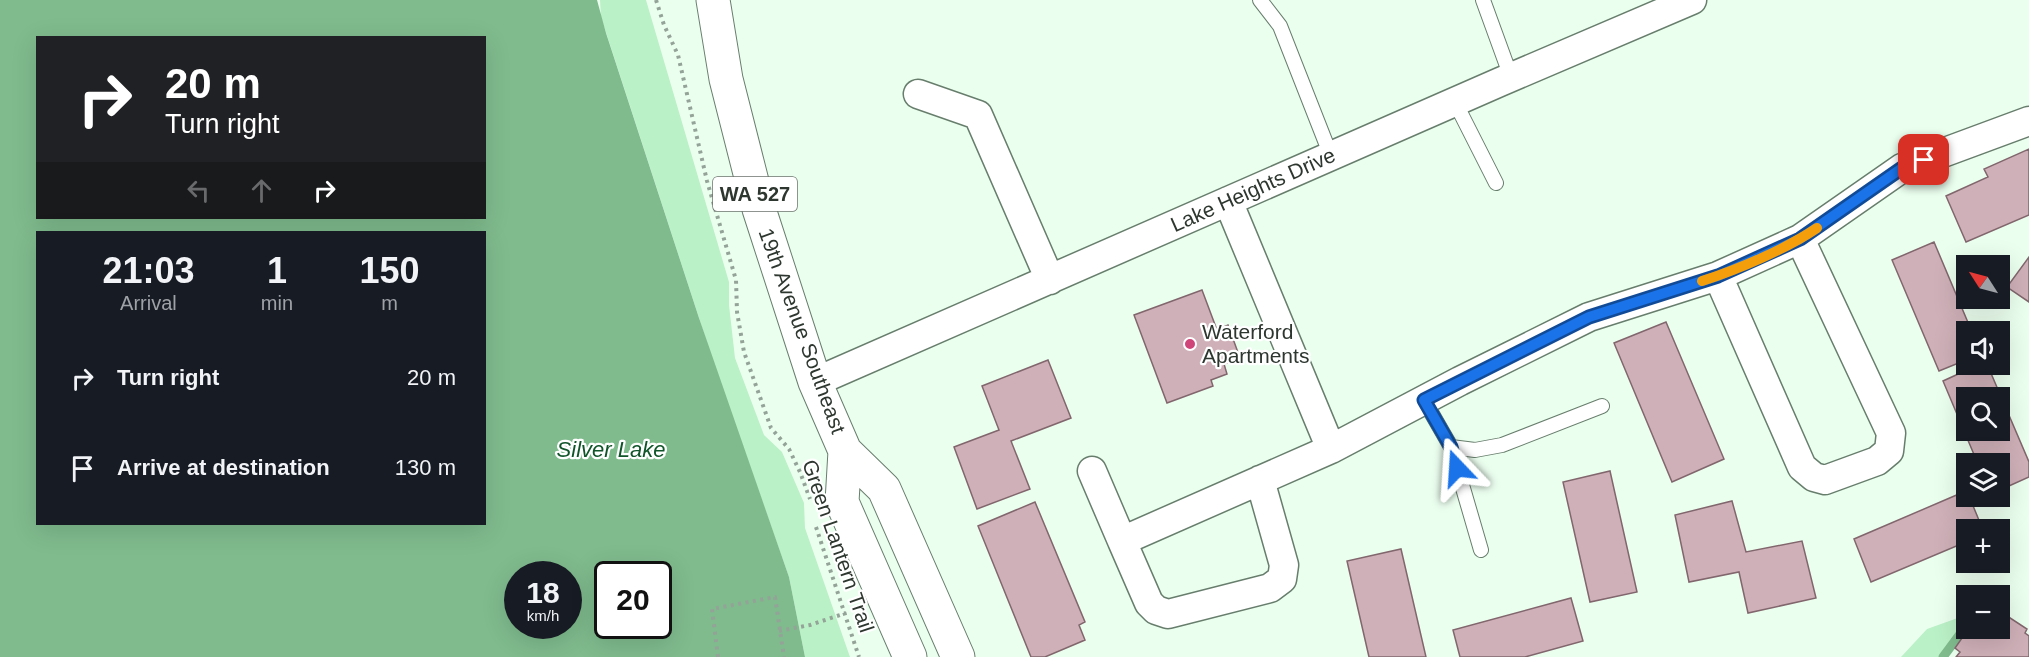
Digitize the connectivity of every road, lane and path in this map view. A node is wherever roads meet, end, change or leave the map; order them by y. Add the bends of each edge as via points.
1 (656, 0) edge
2 (713, 0) edge
3 (1260, 0) edge
4 (1483, 0) edge
5 (1692, 0) edge
6 (1511, 77) junction
7 (918, 94) dead end
8 (1455, 102) junction
9 (2029, 121) edge
10 (1331, 156) junction
11 (1496, 183) dead end
12 (1228, 201) junction
13 (1800, 239) junction
14 (1718, 276) junction
15 (1050, 280) junction
16 (815, 382) junction
17 (1424, 400) junction
18 (1602, 406) dead end
19 (1451, 447) junction
20 (1331, 449) junction
21 (845, 451) junction
22 (1092, 471) dead end
23 (1260, 480) junction
24 (812, 507) dead end
25 (815, 518) dead end
26 (1122, 541) junction
27 (1481, 550) dead end
28 (846, 613) junction
29 (779, 631) junction
30 (718, 657) edge
31 (784, 657) edge
32 (859, 657) edge
33 (910, 657) edge
34 (958, 657) edge

1 - 24 path, Green Lantern Trail via 678,55 706,181 736,280 744,352 771,428 789,449
2 - 16 main road, 19th Avenue Southeast / WA 527 via 726,79 759,210
3 - 10 lane via 1280,26
4 - 6 lane
5 - 6 street, Lake Heights Drive
6 - 8 street, Lake Heights Drive
7 - 15 street via 978,115
8 - 10 street, Lake Heights Drive
8 - 11 lane
9 - 13 street via 1902,168
10 - 12 street, Lake Heights Drive
12 - 15 street, Lake Heights Drive
12 - 20 street
13 - 14 street
13 - 14 street via 1891,433 1889,451 1876,460 1825,480 1802,467
14 - 17 street via 1589,317
15 - 16 street, Lake Heights Drive
16 - 21 main road, 19th Avenue Southeast / WA 527
17 - 19 lane
17 - 20 street
18 - 19 lane via 1502,445 1475,450
19 - 27 lane
20 - 23 street
21 - 33 main road, 19th Avenue Southeast / WA 527 via 842,502
21 - 34 main road, 19th Avenue Southeast / WA 527 via 884,489
22 - 26 street
23 - 26 street
23 - 26 street via 1284,565 1282,579 1270,588 1168,614 1149,603
25 - 28 path, Green Lantern Trail
28 - 29 path
28 - 32 path, Green Lantern Trail
29 - 30 path via 775,597 712,609
29 - 31 path

